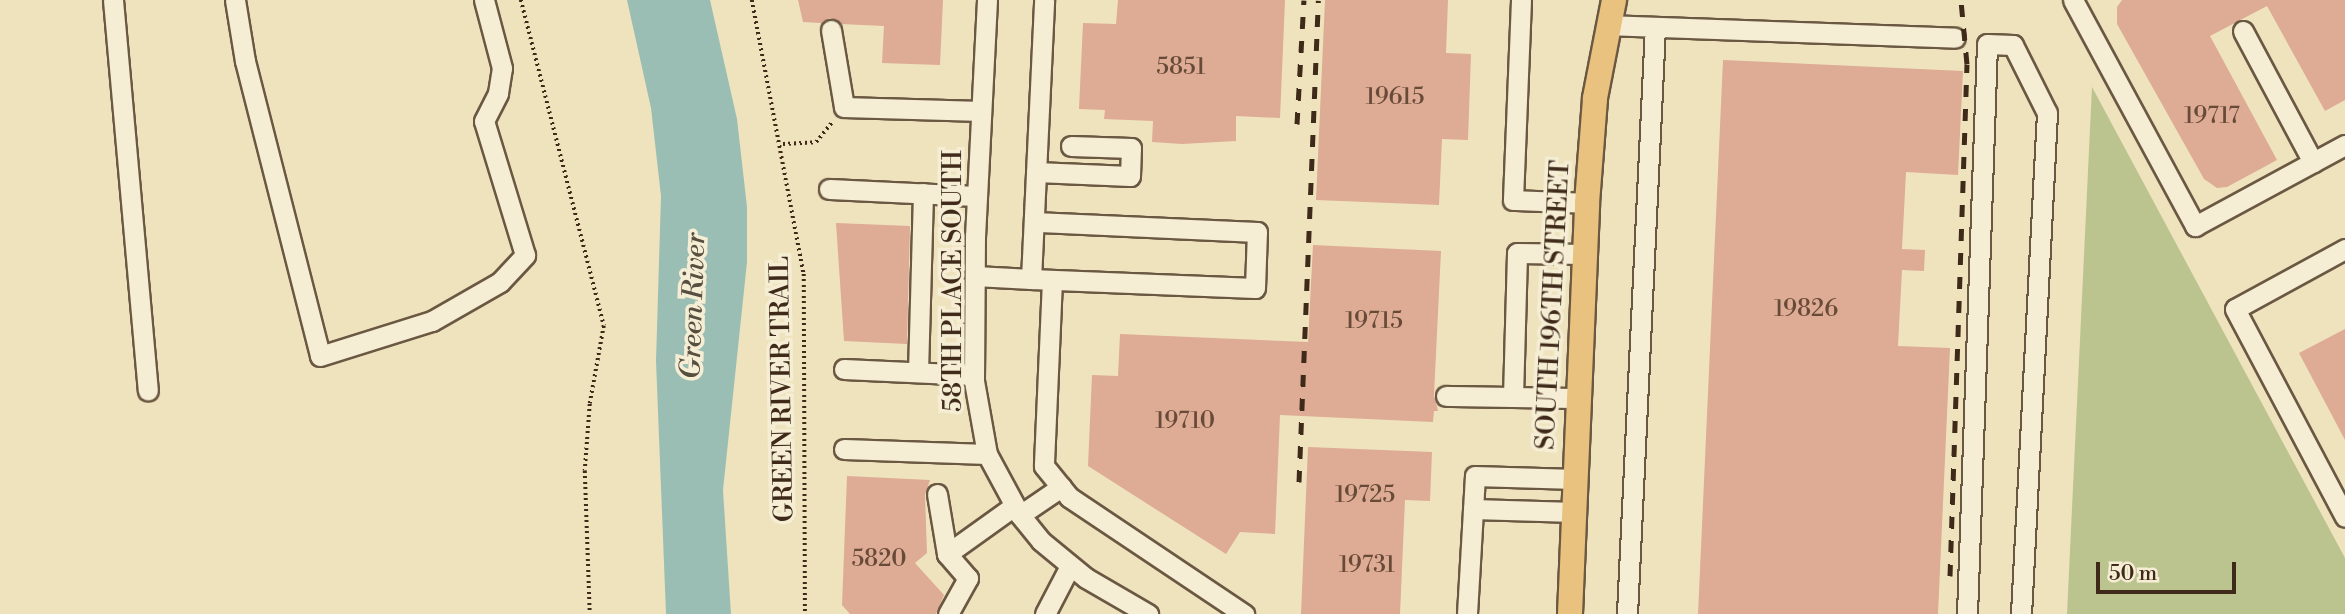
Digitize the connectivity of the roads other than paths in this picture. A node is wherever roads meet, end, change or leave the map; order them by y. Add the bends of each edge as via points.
1 (113, 0) edge
2 (234, 0) edge
3 (484, 0) edge
4 (987, 0) edge
5 (1044, 0) edge
6 (1521, 0) edge
7 (1614, 0) edge
8 (2073, 0) edge
9 (1608, 25) junction
10 (1655, 27) junction
11 (831, 30) dead end
12 (2243, 31) dead end
13 (1955, 38) dead end
14 (981, 111) junction
15 (2345, 145) edge
16 (1071, 146) dead end
17 (2314, 162) junction
18 (1036, 172) junction
19 (829, 189) dead end
20 (923, 193) junction
21 (977, 196) junction
22 (1587, 203) junction
23 (1034, 222) junction
24 (2345, 249) edge
25 (1585, 254) junction
26 (975, 276) junction
27 (1031, 279) junction
28 (1052, 280) junction
29 (844, 369) dead end
30 (918, 372) junction
31 (974, 375) junction
32 (148, 390) dead end
33 (1446, 396) dead end
34 (1513, 397) junction
35 (1579, 398) junction
36 (844, 449) dead end
37 (987, 454) junction
38 (1575, 479) junction
39 (1060, 487) junction
40 (937, 494) dead end
41 (1473, 509) junction
42 (1017, 511) junction
43 (1574, 512) junction
44 (2345, 517) edge
45 (947, 554) junction
46 (1070, 566) junction
47 (948, 614) edge
48 (1045, 614) edge
49 (1148, 614) edge
50 (1244, 614) edge
51 (1467, 614) edge
52 (1570, 614) edge
53 (1628, 614) edge
54 (1967, 614) edge
55 (2021, 614) edge

1 - 32 street
2 - 3 street via 245,61 320,356 432,321 500,282 525,255 484,121 498,93 502,68
4 - 14 street, 58TH PLACE SOUTH
5 - 18 street
6 - 22 street via 1513,200
7 - 9 main road, SOUTH 196TH STREET
8 - 17 street via 2195,226
9 - 10 street
9 - 22 main road, SOUTH 196TH STREET via 1595,98
10 - 13 street
10 - 53 street
11 - 14 street via 844,107
12 - 17 street
14 - 21 street, 58TH PLACE SOUTH
15 - 17 street
16 - 18 street via 1131,148 1130,176
18 - 23 street
19 - 20 street
20 - 21 street
20 - 30 street
21 - 26 street, 58TH PLACE SOUTH
22 - 25 main road, SOUTH 196TH STREET
23 - 27 street
23 - 28 street via 1257,232 1255,288
24 - 44 street via 2235,309
25 - 34 street via 1517,253
25 - 35 main road, SOUTH 196TH STREET
26 - 27 street
26 - 31 street, 58TH PLACE SOUTH
27 - 28 street
28 - 39 street via 1044,466
29 - 30 street
30 - 31 street
31 - 37 street, 58TH PLACE SOUTH
33 - 34 street
34 - 35 street
35 - 38 main road, SOUTH 196TH STREET
36 - 37 street
37 - 42 street, 58TH PLACE SOUTH
38 - 41 street via 1475,476
38 - 43 main road, SOUTH 196TH STREET
39 - 42 street
39 - 50 street
40 - 45 street
41 - 43 street
41 - 51 street
42 - 45 street
42 - 46 street, 58TH PLACE SOUTH
43 - 52 main road, SOUTH 196TH STREET
45 - 47 street via 968,578
46 - 48 street
46 - 49 street, 58TH PLACE SOUTH
54 - 55 street via 1987,44 2013,45 2047,113

